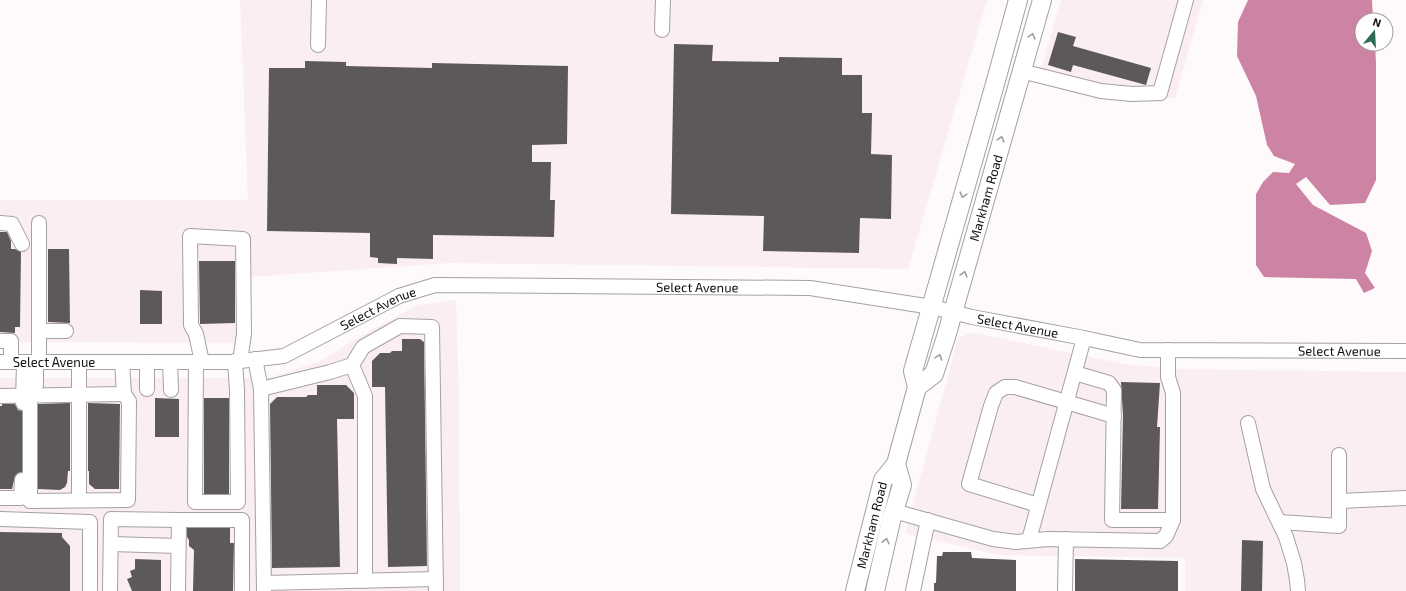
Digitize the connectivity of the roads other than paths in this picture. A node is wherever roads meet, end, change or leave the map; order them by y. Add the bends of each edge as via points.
1 (320, 0) edge
2 (663, 0) edge
3 (1018, 0) edge
4 (1042, 0) edge
5 (1186, 0) edge
6 (662, 30) dead end
7 (318, 45) dead end
8 (1021, 71) junction
9 (39, 223) dead end
10 (0, 224) edge
11 (22, 244) dead end
12 (932, 307) junction
13 (954, 312) junction
14 (39, 331) junction
15 (66, 331) dead end
16 (1084, 338) junction
17 (0, 341) edge
18 (1168, 350) junction
19 (1406, 351) edge
20 (255, 360) junction
21 (237, 361) junction
22 (22, 362) edge
23 (79, 362) junction
24 (122, 362) junction
25 (147, 362) junction
26 (170, 362) junction
27 (199, 362) junction
28 (352, 365) junction
29 (1075, 373) junction
30 (917, 387) junction
31 (147, 389) dead end
32 (261, 389) junction
33 (171, 390) dead end
34 (124, 394) junction
35 (26, 395) junction
36 (79, 395) junction
37 (0, 396) edge
38 (1067, 402) junction
39 (1114, 416) junction
40 (1248, 424) dead end
41 (1339, 455) dead end
42 (896, 464) junction
43 (0, 498) edge
44 (1406, 498) edge
45 (80, 500) junction
46 (1339, 501) junction
47 (1038, 505) junction
48 (894, 511) junction
49 (0, 519) edge
50 (179, 520) junction
51 (928, 520) junction
52 (1173, 520) junction
53 (1280, 522) junction
54 (1066, 539) junction
55 (1029, 540) junction
56 (111, 544) junction
57 (178, 546) junction
58 (365, 581) junction
59 (436, 585) edge
60 (264, 587) edge
61 (90, 591) edge
62 (110, 591) edge
63 (178, 591) edge
64 (242, 591) edge
65 (855, 591) edge
66 (875, 591) edge
67 (914, 591) edge
68 (1066, 591) edge
69 (1298, 591) edge

1 - 7 street
2 - 6 street
3 -> 12 main road, Markham Road
8 -> 4 main road, Markham Road
5 - 8 street via 1160,92 1132,94 1101,91
13 -> 8 main road, Markham Road
9 - 14 street
10 - 11 street via 12,224
12 - 13 street, Select Avenue
12 - 20 street, Select Avenue via 810,288 435,285 399,296 284,356
12 - 30 main road, Markham Road via 913,371
13 - 16 street, Select Avenue
30 -> 13 main road, Markham Road via 934,374
14 - 15 street
14 - 22 street
16 - 18 street, Select Avenue via 1140,350
16 - 29 street
17 - 22 street via 11,341
18 - 19 street, Select Avenue
18 - 52 street via 1168,377 1173,393
20 - 21 street, Select Avenue
20 - 32 street
21 - 27 street, Select Avenue
21 - 27 street via 244,334 243,239 190,236 191,325 196,334
21 - 27 street via 238,502 195,502
22 - 23 street, Select Avenue
22 - 35 street via 36,385
23 - 24 street, Select Avenue
23 - 36 street
24 - 25 street, Select Avenue
24 - 34 street
25 - 26 street, Select Avenue
25 - 31 street
26 - 27 street, Select Avenue
26 - 33 street
28 - 32 street
28 - 58 street via 365,396
28 - 59 street via 363,348 400,326 433,328
29 - 38 street
29 - 39 street via 1109,383 1114,390
30 - 42 main road, Markham Road
32 - 60 street
34 - 36 street
34 - 45 street via 129,401 128,500
35 - 36 street
35 - 37 street
35 - 43 street via 21,498
35 - 45 street via 30,501
36 - 45 street
38 - 39 street
38 - 47 street
38 - 47 street via 1015,387 1005,387 996,393 969,484
39 - 52 street via 1112,520
40 - 53 street via 1263,489
41 - 46 street
42 - 48 main road, Markham Road via 902,485
42 - 65 main road, Markham Road via 883,480
44 - 46 street
46 - 53 street via 1339,526
47 - 55 street
48 - 51 street
66 -> 48 main road, Markham Road
49 - 61 street via 90,522
50 - 56 street via 111,519
50 - 57 street
50 - 64 street via 242,520
51 - 55 street via 993,539 1016,542
51 - 67 street
52 - 54 street via 1166,536 1160,541
53 - 69 street via 1294,564
54 - 55 street
54 - 68 street
56 - 57 street
56 - 62 street
57 - 63 street
58 - 59 street
58 - 60 street

